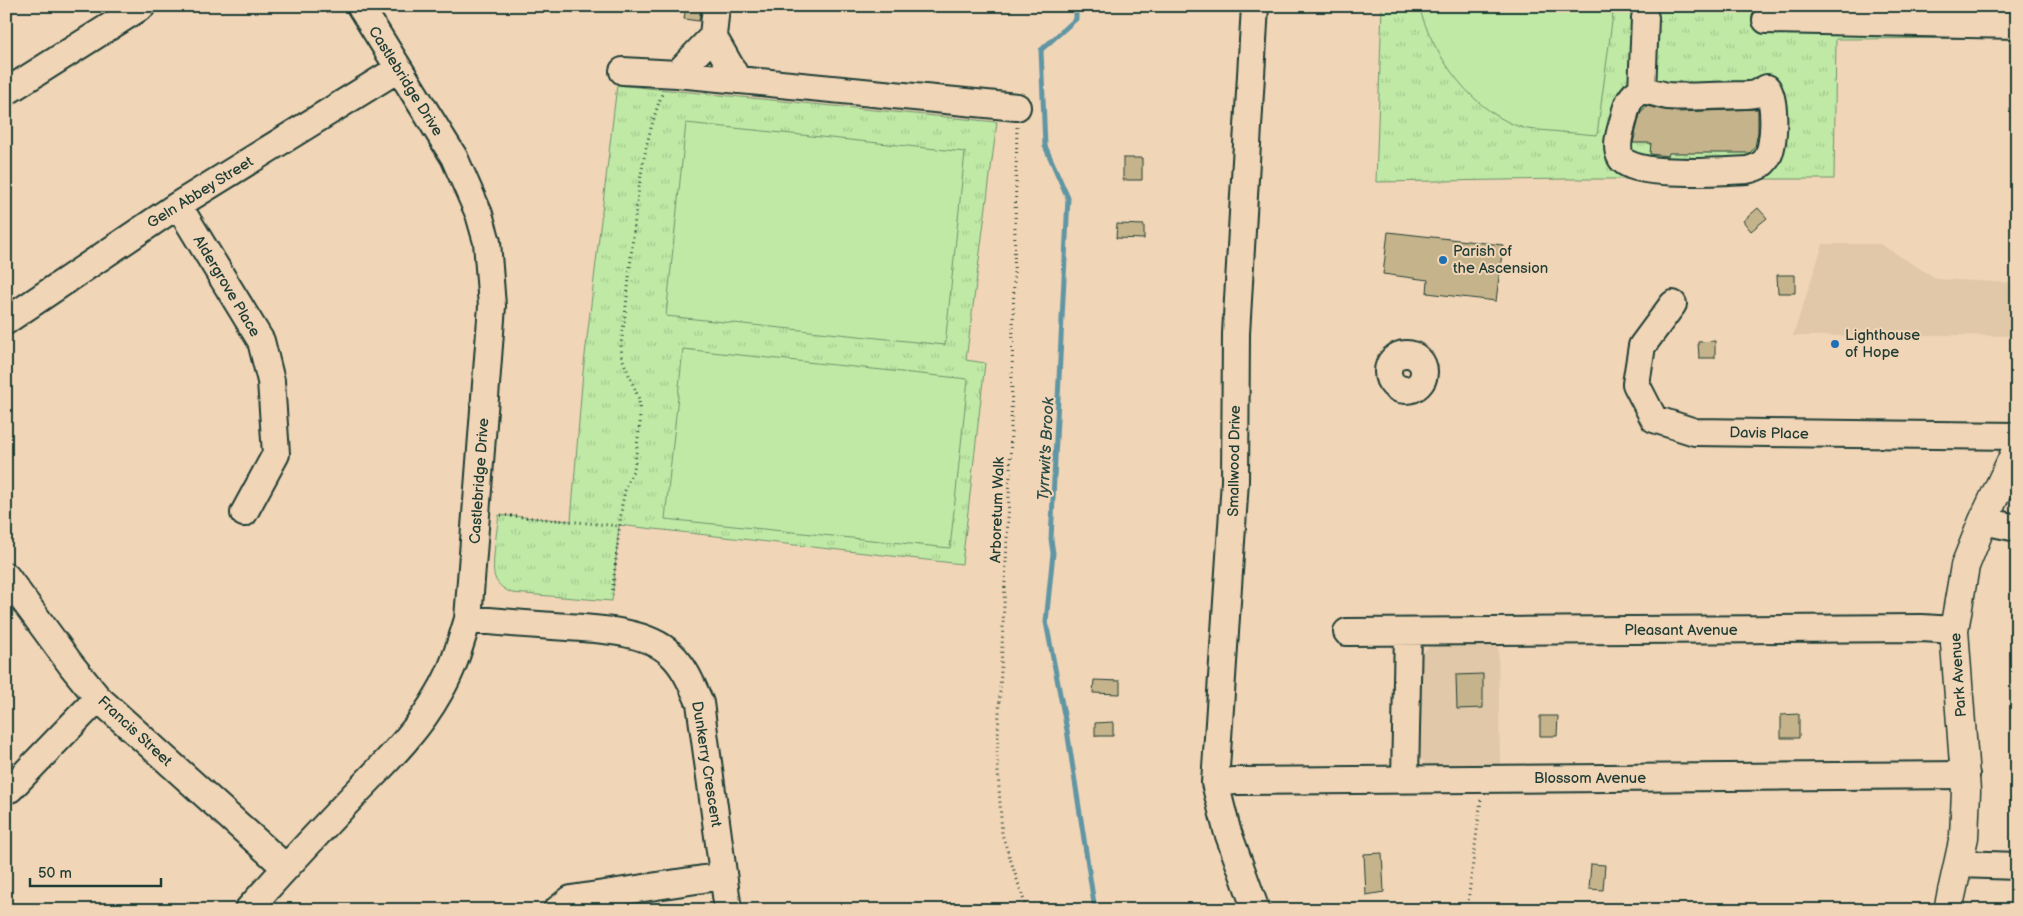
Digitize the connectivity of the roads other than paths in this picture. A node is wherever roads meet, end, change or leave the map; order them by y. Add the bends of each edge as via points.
1 (360, 6) edge
2 (716, 6) edge
3 (1255, 6) edge
4 (128, 10) edge
5 (1644, 18) dead end
6 (1766, 20) dead end
7 (2017, 25) edge
8 (713, 36) junction
9 (398, 69) junction
10 (623, 71) dead end
11 (677, 74) junction
12 (738, 80) junction
13 (1642, 91) junction
14 (6, 92) edge
15 (1017, 106) road end
16 (178, 205) junction
17 (1673, 304) dead end
18 (6, 321) edge
19 (2017, 436) edge
20 (2017, 449) edge
21 (244, 512) dead end
22 (1983, 521) junction
23 (2017, 528) edge
24 (6, 576) edge
25 (468, 619) junction
26 (1954, 630) junction
27 (1347, 632) dead end
28 (1408, 632) junction
29 (98, 698) junction
30 (1966, 775) junction
31 (1405, 779) junction
32 (1215, 783) junction
33 (6, 790) edge
34 (1958, 864) junction
35 (2017, 866) edge
36 (285, 867) junction
37 (723, 876) junction
38 (248, 910) edge
39 (557, 910) edge
40 (728, 910) edge
41 (1256, 910) edge
42 (1948, 910) edge

1 - 9 street, Castlebridge Drive
2 - 8 street
3 - 32 street, Smallwood Drive via 1236,334 1235,481
4 - 14 street
5 - 13 street
6 - 7 street
8 - 11 street
8 - 12 street
9 - 16 street, Geln Abbey Street
9 - 25 street, Castlebridge Drive via 454,158 479,214 487,242 492,306
10 - 11 street
11 - 12 street
12 - 15 street
13 - 13 street via 1628,102 1620,135 1618,151 1625,164 1653,171 1747,170 1761,164 1770,152 1772,102 1767,88 1748,95 1667,96
16 - 18 street, Geln Abbey Street
16 - 21 street, Aldergrove Place via 261,342 271,381 276,454
17 - 19 street, Davis Place via 1642,346 1636,384 1654,419 1695,432
20 - 22 main road, Park Avenue
22 - 23 street
22 - 26 main road, Park Avenue via 1965,566
24 - 29 street, Francis Street
25 - 36 street, Castlebridge Drive via 454,666 423,718 387,761
25 - 37 street, Dunkerry Crescent via 611,631 641,638 671,653 687,673 700,703
26 - 28 street, Pleasant Avenue
26 - 30 main road, Park Avenue
27 - 28 street, Pleasant Avenue
28 - 31 street
29 - 33 street
29 - 36 street, Francis Street
30 - 31 street, Blossom Avenue
30 - 34 main road, Park Avenue via 1965,822
31 - 32 street, Blossom Avenue
32 - 41 street, Smallwood Drive via 1227,830
34 - 35 street
34 - 42 main road, Park Avenue
36 - 38 street, Castlebridge Drive
37 - 39 street via 571,899
37 - 40 street, Dunkerry Crescent

